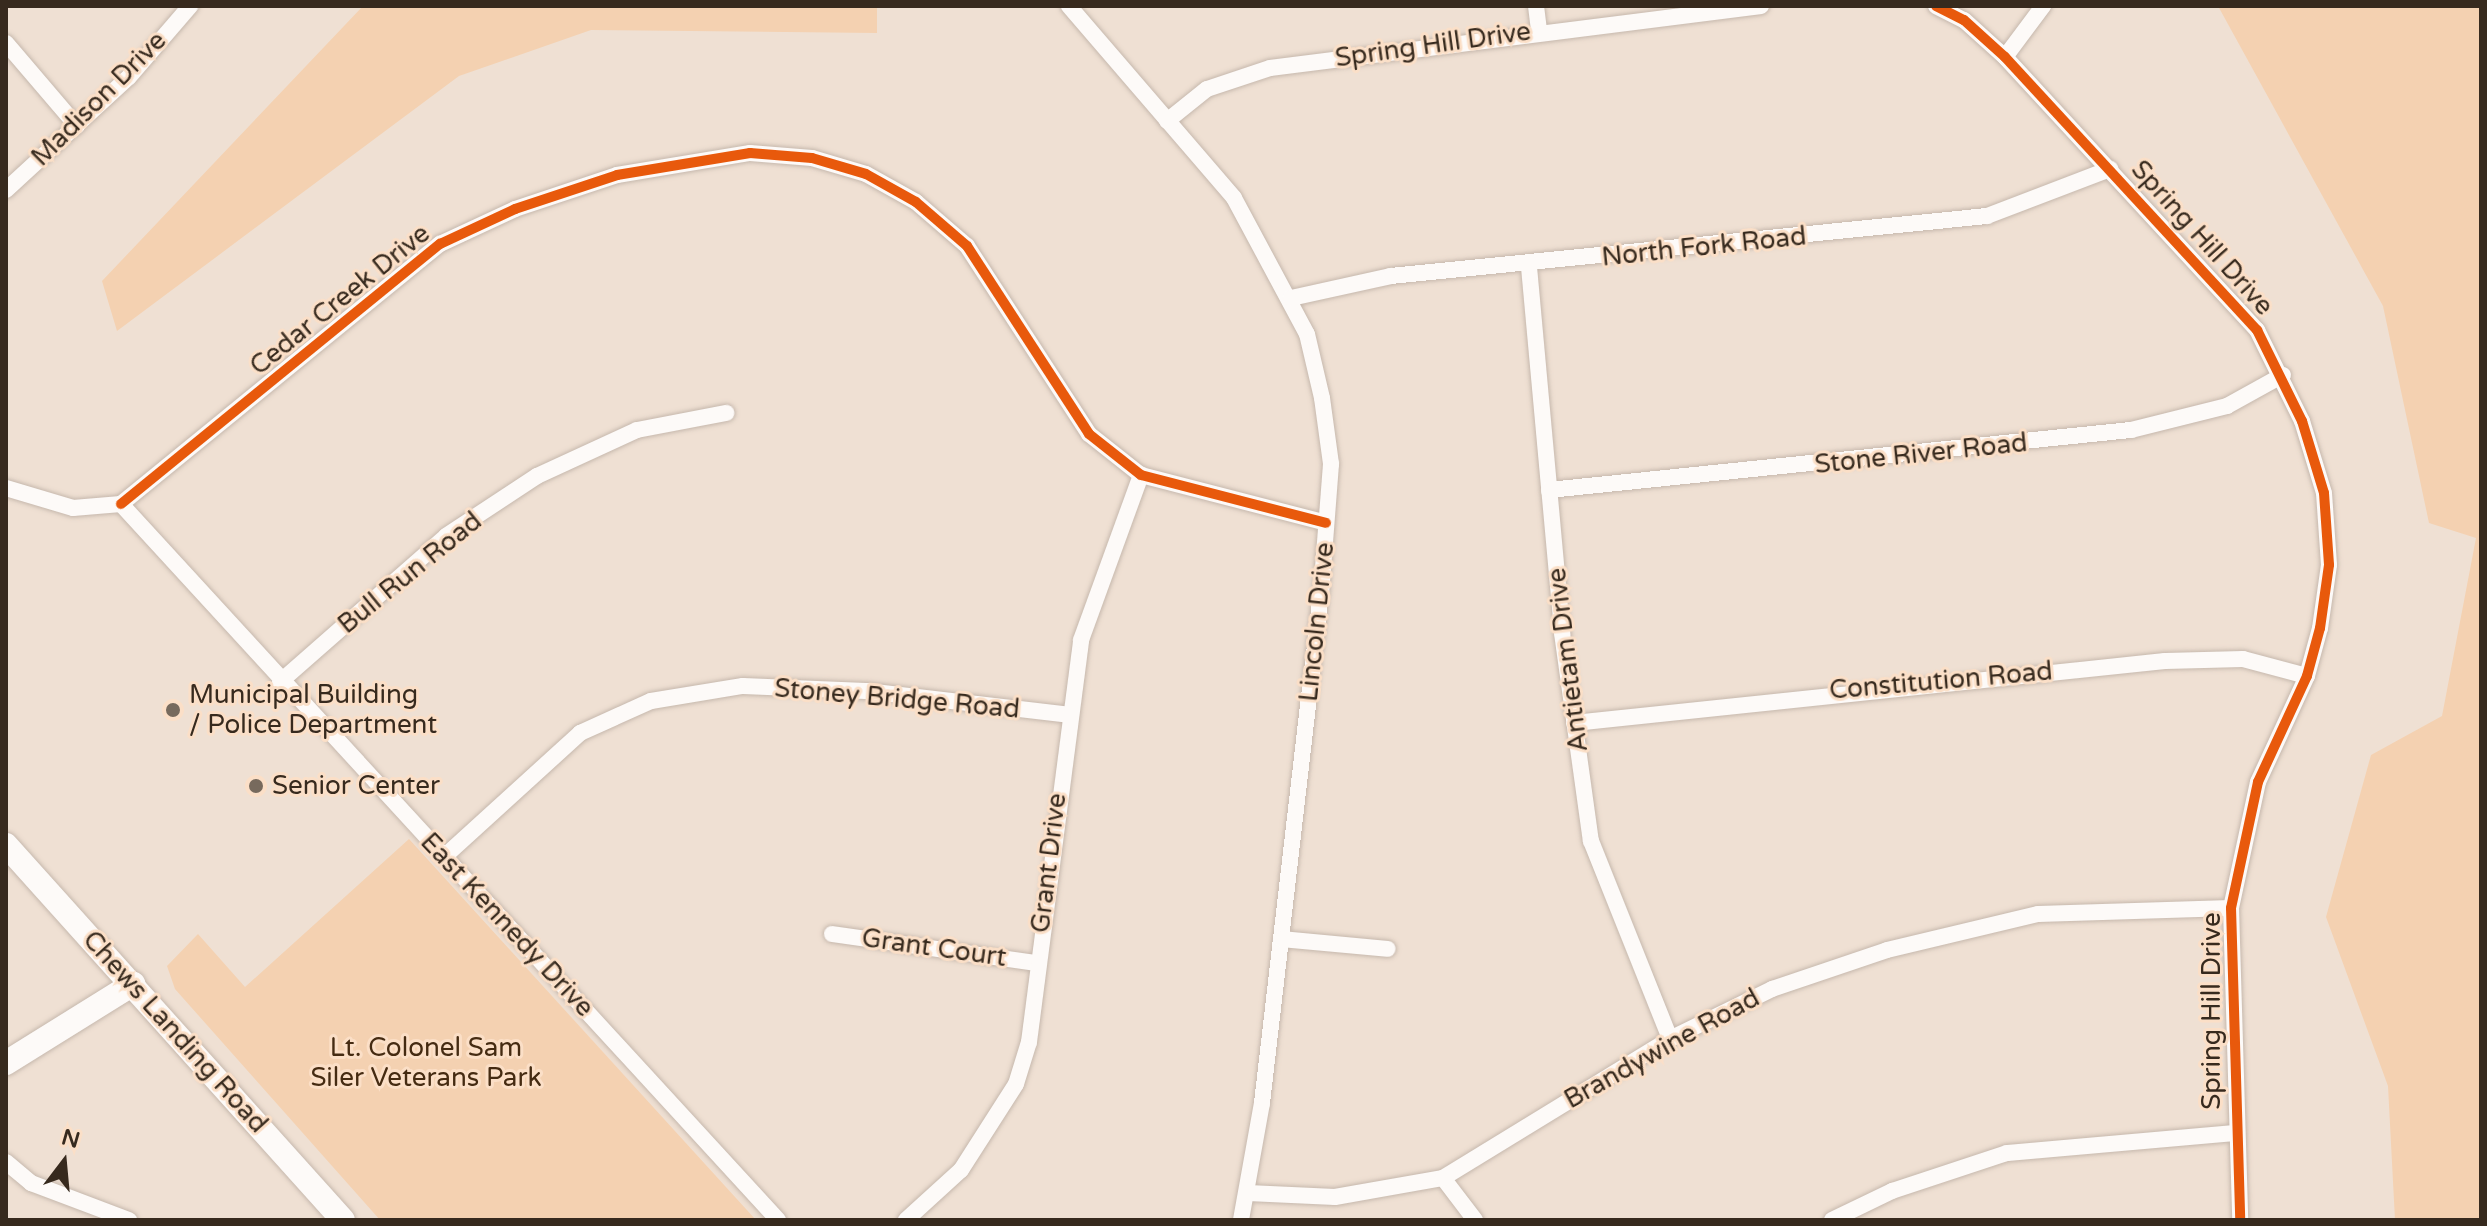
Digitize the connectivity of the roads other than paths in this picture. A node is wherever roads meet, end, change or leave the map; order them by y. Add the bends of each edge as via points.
1 (190, 6) edge
2 (1069, 6) edge
3 (1536, 6) edge
4 (1761, 6) edge
5 (1936, 6) edge
6 (2043, 6) edge
7 (1539, 30) junction
8 (6, 43) edge
9 (2005, 57) junction
10 (1167, 121) junction
11 (77, 126) junction
12 (2110, 169) junction
13 (6, 190) edge
14 (1529, 267) junction
15 (1291, 298) junction
16 (2283, 375) junction
17 (726, 413) dead end
18 (1141, 475) junction
19 (6, 488) edge
20 (1549, 490) junction
21 (121, 504) junction
22 (1326, 523) junction
23 (2307, 676) junction
24 (280, 682) junction
25 (1069, 715) junction
26 (1574, 723) junction
27 (6, 845) edge
28 (445, 856) junction
29 (2231, 908) junction
30 (832, 934) dead end
31 (1281, 939) junction
32 (1388, 949) dead end
33 (1036, 963) junction
34 (133, 984) junction
35 (1670, 1039) junction
36 (6, 1063) edge
37 (2235, 1133) junction
38 (6, 1162) edge
39 (1443, 1178) junction
40 (1248, 1193) junction
41 (129, 1220) edge
42 (343, 1220) edge
43 (778, 1220) edge
44 (906, 1220) edge
45 (1241, 1220) edge
46 (1475, 1220) edge
47 (1832, 1220) edge
48 (2240, 1220) edge

1 - 11 street, Madison Drive
2 - 10 street, Lincoln Drive
3 - 7 street
4 - 7 street, Spring Hill Drive
5 - 9 street, Spring Hill Drive
6 - 9 street
7 - 10 street, Spring Hill Drive via 1270,68 1207,89
8 - 11 street
9 - 12 street, Spring Hill Drive
10 - 15 street, Lincoln Drive via 1234,198
11 - 13 street, Madison Drive
12 - 14 street, North Fork Road via 1987,216
12 - 16 street, Spring Hill Drive via 2257,330
14 - 15 street, North Fork Road via 1391,276
14 - 20 street, Antietam Drive
15 - 22 street, Lincoln Drive via 1322,398 1331,464
16 - 20 street, Stone River Road via 2227,406 2131,430
16 - 23 street, Spring Hill Drive via 2324,493 2329,565
17 - 24 street, Bull Run Road via 637,430 537,476 446,536
18 - 21 street, Cedar Creek Drive via 1089,434 967,246 916,202 866,174 812,158 750,153 617,175 515,209 440,244
18 - 22 street, Cedar Creek Drive
18 - 25 street, Grant Drive via 1101,570
19 - 21 street via 73,508
20 - 26 street, Antietam Drive
21 - 24 street, East Kennedy Drive
22 - 31 street, Lincoln Drive
23 - 26 street, Constitution Road via 2243,659 2165,661
23 - 29 street, Spring Hill Drive via 2258,782
24 - 28 street, East Kennedy Drive
25 - 28 street, Stoney Bridge Road via 866,691 743,686 651,701 580,733
25 - 33 street, Grant Drive
26 - 35 street, Antietam Drive via 1591,841
27 - 34 main road, Chews Landing Road
28 - 43 street, East Kennedy Drive
29 - 35 street, Brandywine Road via 2008,921 1887,950 1772,989
29 - 37 street, Spring Hill Drive
30 - 33 street, Grant Court
31 - 32 street
31 - 40 street, Lincoln Drive
33 - 44 street, Grant Drive via 1016,1084 961,1170
34 - 36 main road
34 - 42 main road, Chews Landing Road
35 - 39 street, Brandywine Road
37 - 47 street via 2007,1153 1892,1191
37 - 48 street, Spring Hill Drive
38 - 41 street via 31,1183
39 - 40 street, Brandywine Road via 1335,1197
39 - 46 street
40 - 45 street, Lincoln Drive

